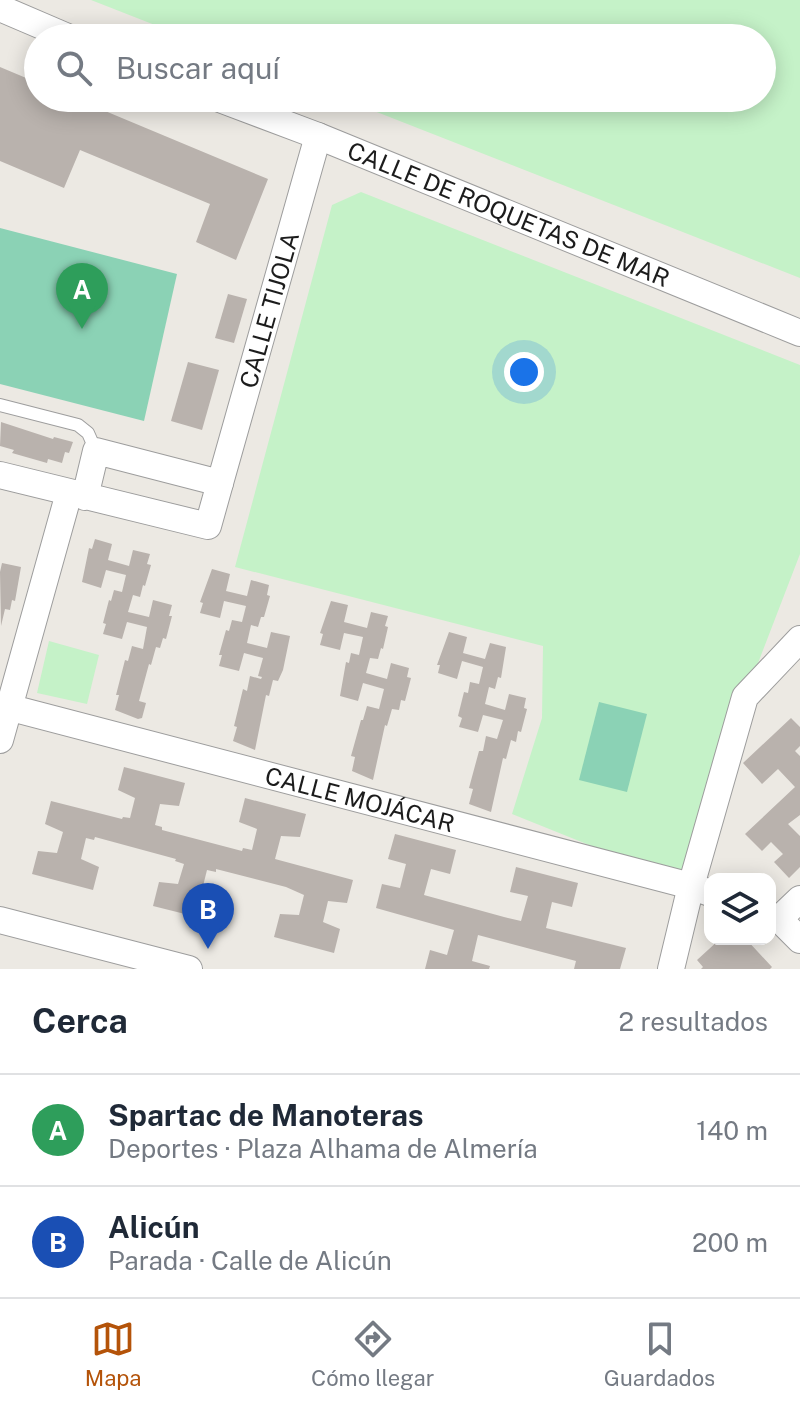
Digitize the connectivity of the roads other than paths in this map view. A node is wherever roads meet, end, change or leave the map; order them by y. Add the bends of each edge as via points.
1 (0, 8) edge
2 (37, 24) edge
3 (254, 112) edge
4 (318, 136) junction
5 (800, 333) edge
6 (0, 405) edge
7 (96, 451) junction
8 (0, 475) edge
9 (220, 483) junction
10 (77, 495) junction
11 (800, 639) edge
12 (4, 706) edge
13 (0, 740) edge
14 (701, 889) edge
15 (800, 899) edge
16 (776, 917) edge
17 (0, 920) edge
18 (776, 920) edge
19 (800, 940) edge
20 (189, 969) edge
21 (671, 969) edge

1 - 2 street
3 - 4 street, CALLE DE ROQUETAS DE MAR
4 - 5 street, CALLE DE ROQUETAS DE MAR
4 - 9 street, CALLE TIJOLA
6 - 7 lane via 78,425
7 - 9 street
7 - 10 street
8 - 10 street
9 - 10 street, CALLE TIJOLA via 208,526
10 - 12 street
11 - 14 street via 745,697
12 - 13 street
12 - 14 street, CALLE MOJÁCAR
14 - 21 street
15 - 16 street
17 - 20 street
18 - 19 street

